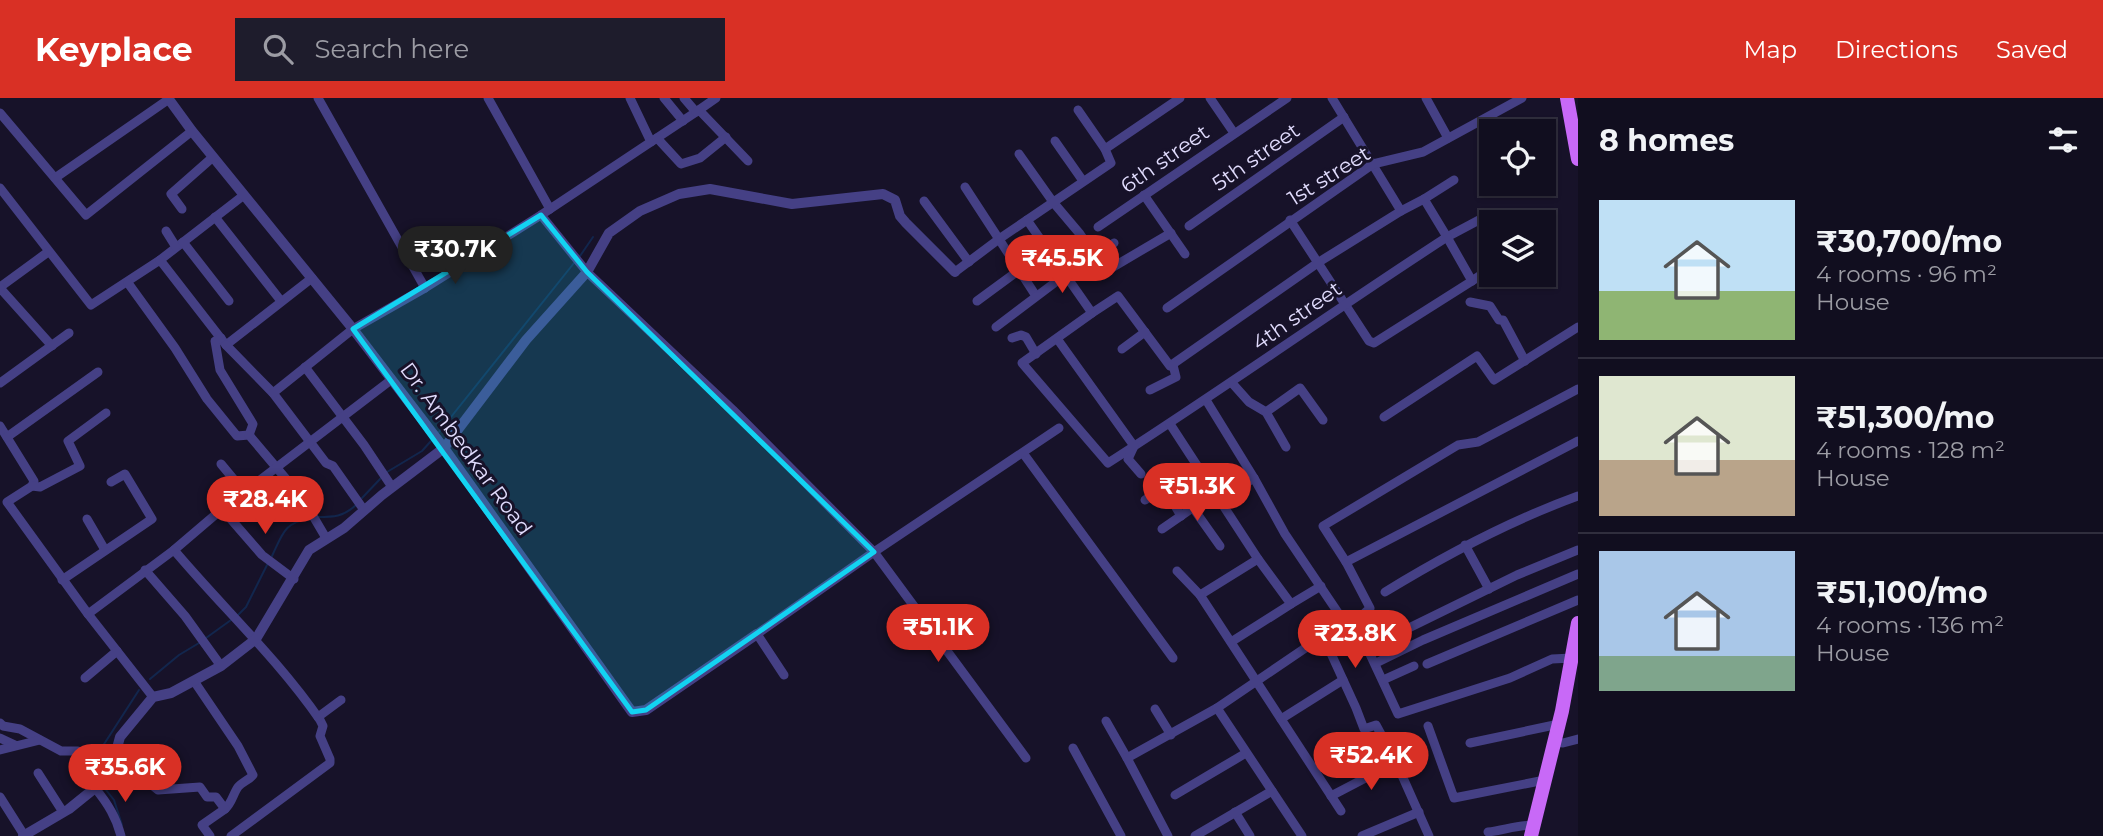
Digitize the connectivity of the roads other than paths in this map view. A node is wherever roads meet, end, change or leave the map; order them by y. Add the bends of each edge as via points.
1 (169, 98) edge
2 (317, 98) edge
3 (488, 98) edge
4 (630, 98) edge
5 (664, 98) edge
6 (684, 98) edge
7 (716, 98) edge
8 (1180, 98) edge
9 (1210, 98) edge
10 (1287, 98) edge
11 (1332, 98) edge
12 (1426, 98) edge
13 (1522, 98) edge
14 (1567, 98) edge
15 (1078, 110) dead end
16 (698, 111) junction
17 (0, 113) edge
18 (1344, 117) junction
19 (682, 121) junction
20 (192, 131) junction
21 (1234, 133) junction
22 (726, 138) junction
23 (1448, 138) junction
24 (654, 140) junction
25 (1055, 141) dead end
26 (1105, 149) junction
27 (1019, 154) dead end
28 (213, 157) junction
29 (1578, 159) edge
30 (748, 161) dead end
31 (1373, 164) junction
32 (55, 178) junction
33 (1454, 180) dead end
34 (1083, 181) junction
35 (965, 187) dead end
36 (0, 188) edge
37 (244, 195) junction
38 (1144, 195) junction
39 (1424, 199) junction
40 (924, 201) dead end
41 (1053, 202) junction
42 (183, 209) dead end
43 (550, 209) junction
44 (1401, 211) junction
45 (541, 215) junction
46 (215, 217) junction
47 (1027, 220) junction
48 (1290, 220) junction
49 (1479, 220) dead end
50 (1189, 226) dead end
51 (1098, 227) dead end
52 (166, 232) dead end
53 (1171, 233) junction
54 (1447, 237) junction
55 (999, 239) junction
56 (1114, 243) dead end
57 (179, 244) junction
58 (48, 252) junction
59 (1185, 254) dead end
60 (1095, 256) junction
61 (160, 260) junction
62 (969, 262) junction
63 (1319, 262) junction
64 (581, 264) junction
65 (1113, 267) dead end
66 (1018, 271) junction
67 (955, 272) joint
68 (1065, 275) junction
69 (1479, 276) edge
70 (312, 278) junction
71 (1472, 281) junction
72 (128, 283) junction
73 (0, 288) edge
74 (425, 288) junction
75 (1036, 296) junction
76 (229, 301) dead end
77 (281, 301) junction
78 (977, 301) dead end
79 (1470, 302) dead end
80 (1345, 303) junction
81 (1167, 308) dead end
82 (1092, 313) junction
83 (996, 327) dead end
84 (1578, 327) edge
85 (353, 329) junction
86 (1145, 332) junction
87 (69, 333) dead end
88 (1012, 338) dead end
89 (1058, 340) junction
90 (223, 341) junction
91 (52, 346) junction
92 (1122, 349) dead end
93 (1036, 354) junction
94 (1525, 361) junction
95 (1173, 365) junction
96 (305, 367) junction
97 (98, 372) dead end
98 (391, 380) junction
99 (0, 383) edge
100 (1232, 383) junction
101 (1578, 388) edge
102 (1150, 390) dead end
103 (273, 393) junction
104 (1206, 400) junction
105 (1266, 412) junction
106 (106, 413) dead end
107 (1384, 417) dead end
108 (343, 418) junction
109 (1323, 420) dead end
110 (1170, 424) junction
111 (0, 426) edge
112 (1059, 428) dead end
113 (249, 435) junction
114 (7, 437) junction
115 (1578, 441) edge
116 (311, 442) junction
117 (1134, 446) junction
118 (1286, 447) dead end
119 (444, 448) junction
120 (1023, 453) junction
121 (221, 464) dead end
122 (277, 468) junction
123 (1141, 474) dead end
124 (1254, 478) junction
125 (111, 482) dead end
126 (32, 486) junction
127 (392, 487) junction
128 (244, 493) junction
129 (1217, 496) junction
130 (1578, 496) edge
131 (1145, 500) dead end
132 (3, 505) edge
133 (1193, 508) junction
134 (222, 509) junction
135 (364, 510) junction
136 (1181, 516) junction
137 (266, 518) dead end
138 (87, 519) dead end
139 (1162, 529) dead end
140 (326, 538) junction
141 (1465, 545) junction
142 (1220, 546) dead end
143 (105, 550) junction
144 (174, 550) junction
145 (1578, 550) edge
146 (874, 552) junction
147 (1258, 559) junction
148 (1346, 562) junction
149 (145, 570) junction
150 (1177, 571) dead end
151 (1578, 574) edge
152 (294, 579) junction
153 (62, 580) junction
154 (1321, 586) junction
155 (1489, 589) junction
156 (1385, 592) dead end
157 (1200, 595) junction
158 (1578, 600) edge
159 (1291, 604) junction
160 (88, 614) junction
161 (1351, 624) junction
162 (1578, 624) edge
163 (757, 634) junction
164 (1323, 636) junction
165 (256, 639) junction
166 (1231, 642) junction
167 (1368, 648) junction
168 (117, 651) junction
169 (1173, 658) dead end
170 (1572, 658) junction
171 (1376, 663) junction
172 (1427, 664) dead end
173 (220, 666) junction
174 (1414, 666) dead end
175 (784, 675) dead end
176 (1578, 676) edge
177 (85, 678) dead end
178 (1343, 680) junction
179 (1383, 680) junction
180 (194, 681) junction
181 (1257, 682) junction
182 (153, 697) junction
183 (341, 700) dead end
184 (1217, 708) junction
185 (1155, 709) dead end
186 (318, 717) junction
187 (1281, 719) junction
188 (1106, 721) dead end
189 (0, 723) edge
190 (1559, 724) junction
191 (1428, 726) dead end
192 (1171, 735) junction
193 (0, 738) edge
194 (1578, 739) edge
195 (40, 740) junction
196 (1470, 743) dead end
197 (1559, 743) junction
198 (15, 745) junction
199 (1073, 748) dead end
200 (0, 751) edge
201 (1246, 754) junction
202 (1026, 758) dead end
203 (1127, 758) junction
204 (1396, 762) junction
205 (111, 769) junction
206 (38, 773) dead end
207 (1545, 780) junction
208 (98, 786) junction
209 (1272, 791) junction
210 (1175, 795) dead end
211 (1331, 796) junction
212 (0, 797) edge
213 (225, 809) junction
214 (1340, 811) dead end
215 (1235, 812) junction
216 (1419, 812) junction
217 (63, 813) junction
218 (1488, 832) dead end
219 (1534, 832) edge
220 (24, 836) edge
221 (121, 836) edge
222 (210, 836) edge
223 (231, 836) edge
224 (1121, 836) edge
225 (1168, 836) edge
226 (1195, 836) edge
227 (1250, 836) edge
228 (1302, 836) edge
229 (1362, 836) edge
230 (1429, 836) edge

1 - 20 street, Dr. Ambedkar Road
1 - 32 street
2 - 74 street
3 - 43 street
4 - 24 street
5 - 19 street
6 - 16 street
7 - 16 street
8 - 26 street
9 - 21 street
10 - 21 street, 6th street
11 - 18 street
12 - 23 street
13 - 23 street, 1st street
14 - 29 main road
15 - 26 street
16 - 19 street
16 - 22 street
17 - 32 street
18 - 31 street
18 - 50 street, 5th street
19 - 24 street
20 - 28 street, Dr. Ambedkar Road
20 - 32 street via 86,215
21 - 38 street, 6th street
22 - 24 street via 699,158 681,164
22 - 30 street
23 - 31 street, 1st street via 1423,152
24 - 43 street
25 - 34 street
26 - 34 street via 1111,163
27 - 41 street
28 - 37 street, Dr. Ambedkar Road
28 - 42 street via 171,194
31 - 44 street
31 - 48 street, 1st street
33 - 39 street
34 - 41 street
35 - 55 street
36 - 58 street
37 - 46 street
37 - 70 street, Dr. Ambedkar Road
38 - 51 street, 6th street
38 - 53 street
39 - 44 street
39 - 54 street
40 - 62 street
41 - 47 street
41 - 60 street
43 - 45 street
44 - 63 street
45 - 64 street
45 - 74 street
46 - 57 street
46 - 77 street
47 - 55 street
47 - 68 street
48 - 63 street
48 - 81 street, 1st street
49 - 54 street, 4th street
52 - 57 street
53 - 59 street
53 - 65 street
54 - 71 street
54 - 80 street, 4th street
55 - 62 street
55 - 66 street
56 - 60 street
57 - 61 street
57 - 76 street
58 - 72 street via 91,305
58 - 73 street
60 - 68 street
61 - 72 street
61 - 90 street
62 - 67 street
63 - 80 street
63 - 95 street
64 - 67 street via 609,233 640,211 679,194 710,189 792,204 890,196 900,216
64 - 119 street
64 - 146 street
66 - 75 street
66 - 78 street
68 - 75 street
68 - 82 street
69 - 71 street
70 - 77 street
70 - 85 street, Dr. Ambedkar Road
71 - 80 street via 1374,343 1368,341
72 - 113 street via 213,407 237,436
73 - 91 street
74 - 85 street
75 - 83 street
77 - 90 street
79 - 94 street via 1490,306
80 - 100 street, 4th street
82 - 86 street via 1118,296
82 - 89 street
84 - 94 street
85 - 96 street
85 - 98 street, Dr. Ambedkar Road
86 - 92 street
86 - 95 street
87 - 91 street
88 - 93 street via 1026,337
89 - 93 street
89 - 117 street
90 - 103 street
90 - 113 street via 215,341 220,370 253,424
91 - 99 street
93 - 117 street, 4th street via 1022,363 1108,463
94 - 107 street via 1494,380 1477,356
95 - 102 street via 1176,377
96 - 103 street
96 - 108 street
97 - 114 street
98 - 108 street
98 - 119 street, Dr. Ambedkar Road
100 - 104 street, 4th street
100 - 105 street
101 - 148 street via 1478,442 1458,445 1324,526
103 - 116 street
104 - 110 street, 4th street
104 - 124 street
105 - 109 street via 1300,388
105 - 118 street
106 - 126 street via 68,441 79,466 40,487
108 - 116 street
108 - 127 street
110 - 117 street, 4th street
110 - 129 street
111 - 114 street
112 - 120 street
113 - 122 street
114 - 126 street via 34,481
115 - 148 street
116 - 122 street
116 - 135 street
117 - 123 street via 1128,459
119 - 127 street
119 - 163 street, Dr. Ambedkar Road via 632,712 646,710
120 - 146 street
120 - 169 street
121 - 128 street
122 - 128 street
122 - 140 street via 303,499
124 - 129 street
124 - 154 street
125 - 143 street via 125,474 152,519
126 - 132 street
127 - 135 street
128 - 134 street
128 - 137 street
129 - 133 street
129 - 147 street
130 - 141 street via 1532,512
131 - 136 street via 1164,487
132 - 153 street
133 - 136 street
133 - 142 street
134 - 144 street
134 - 152 street via 262,555
135 - 140 street
136 - 139 street
138 - 143 street
140 - 152 street via 309,550
141 - 155 street
141 - 156 street
143 - 153 street
144 - 149 street
144 - 165 street
145 - 155 street
146 - 163 street
146 - 202 street
147 - 157 street
147 - 159 street
148 - 161 street via 1374,606
149 - 160 street
149 - 173 street
150 - 157 street
151 - 171 street
152 - 165 street
153 - 160 street
154 - 159 street
154 - 161 street
155 - 167 street
157 - 166 street
158 - 172 street
159 - 166 street
160 - 168 street
161 - 164 street
161 - 167 street
162 - 170 main road
163 - 175 street
164 - 178 street
164 - 181 street
165 - 173 street
165 - 186 street
166 - 181 street
167 - 171 street
168 - 177 street
168 - 182 street
170 - 179 street via 1556,658 1510,678 1398,713
170 - 190 main road
171 - 179 street
173 - 180 street
174 - 179 street
176 - 197 main road
178 - 187 street
178 - 204 street via 1364,729 1376,725
180 - 182 street
180 - 213 street via 253,775 238,787
181 - 184 street
181 - 187 street
182 - 205 street via 120,737
183 - 186 street
184 - 192 street
184 - 201 street
185 - 192 street
186 - 223 street via 330,763
187 - 211 street
188 - 203 street
189 - 195 street
190 - 196 street
190 - 197 main road
191 - 207 street via 1454,798
192 - 203 street
193 - 198 street
194 - 197 street
195 - 198 street
195 - 205 street via 61,751 78,751
197 - 207 main road
197 - 219 main road
198 - 200 street
199 - 224 street
201 - 209 street
201 - 210 street
203 - 225 street
204 - 211 street
204 - 216 street
205 - 208 street
205 - 213 street via 146,780 158,790 200,787
206 - 217 street
207 - 219 main road
208 - 217 street
208 - 221 street
209 - 215 street
209 - 228 street
211 - 214 street
212 - 220 street
213 - 222 street via 202,825
215 - 226 street
215 - 227 street
216 - 229 street
216 - 230 street
217 - 220 street
218 - 219 street via 1519,825

